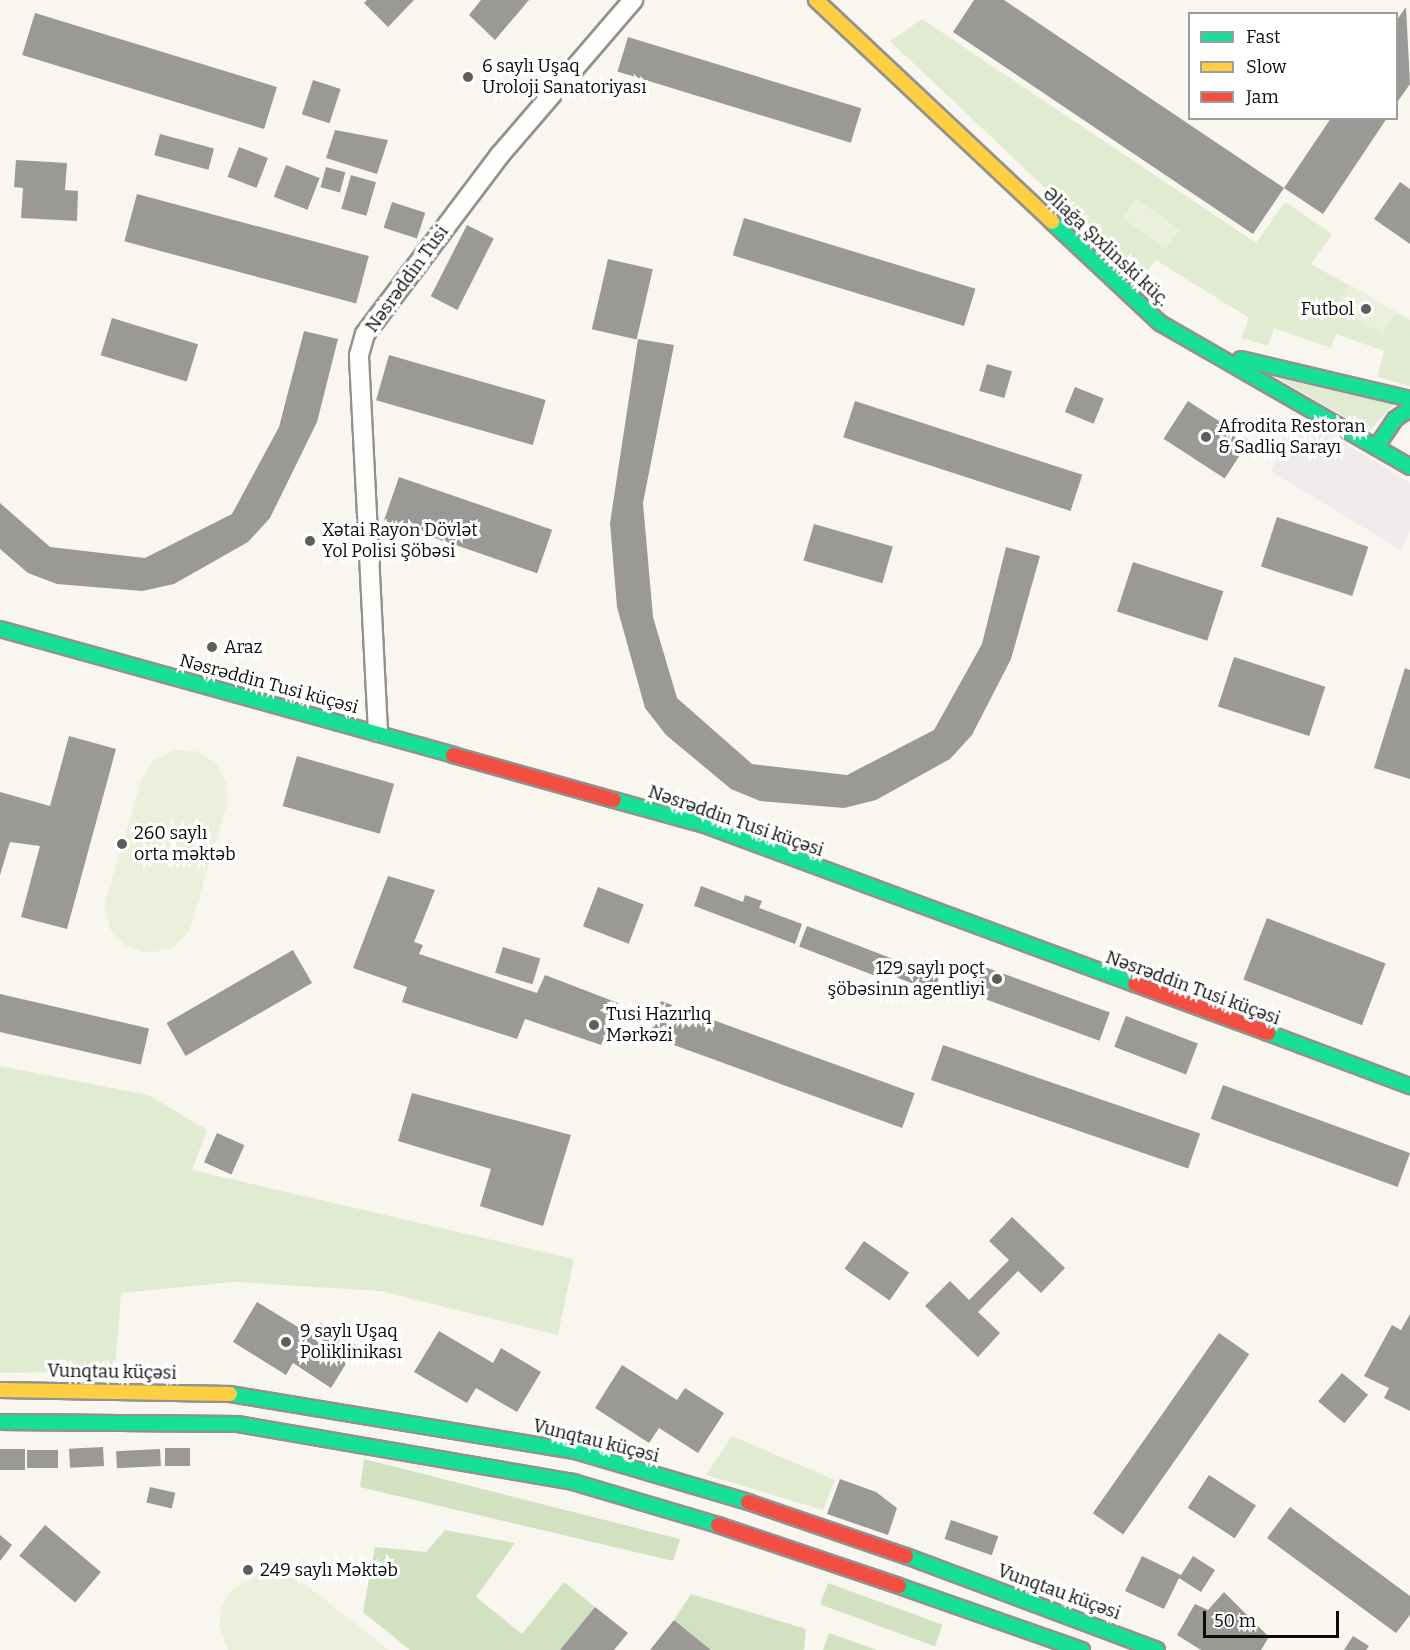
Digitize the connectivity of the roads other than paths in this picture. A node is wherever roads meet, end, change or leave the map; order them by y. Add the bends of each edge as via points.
1 (633, 0) edge
2 (816, 0) edge
3 (1217, 355) junction
4 (1410, 399) edge
5 (1410, 409) edge
6 (1377, 446) junction
7 (1410, 467) edge
8 (0, 629) edge
9 (378, 732) junction
10 (1410, 1086) edge
11 (0, 1390) edge
12 (0, 1422) edge
13 (1082, 1650) edge
14 (1157, 1650) edge

1 - 9 street, Nəsrəddin Tusi via 499,156 365,334 359,355
2 - 3 main road, Əliağa Şıxlinski küç. via 1160,323
3 - 4 main road
3 - 6 main road, Əliağa Şıxlinski küç.
5 - 6 main road via 1395,418
6 - 7 main road, Əliağa Şıxlinski küç.
8 - 9 main road, Nəsrəddin Tusi küçəsi
9 - 10 main road, Nəsrəddin Tusi küçəsi via 705,825
11 - 14 main road, Vunqtau küçəsi via 241,1394 574,1451 775,1510 1083,1618
12 - 13 main road via 238,1424 573,1482 763,1538

